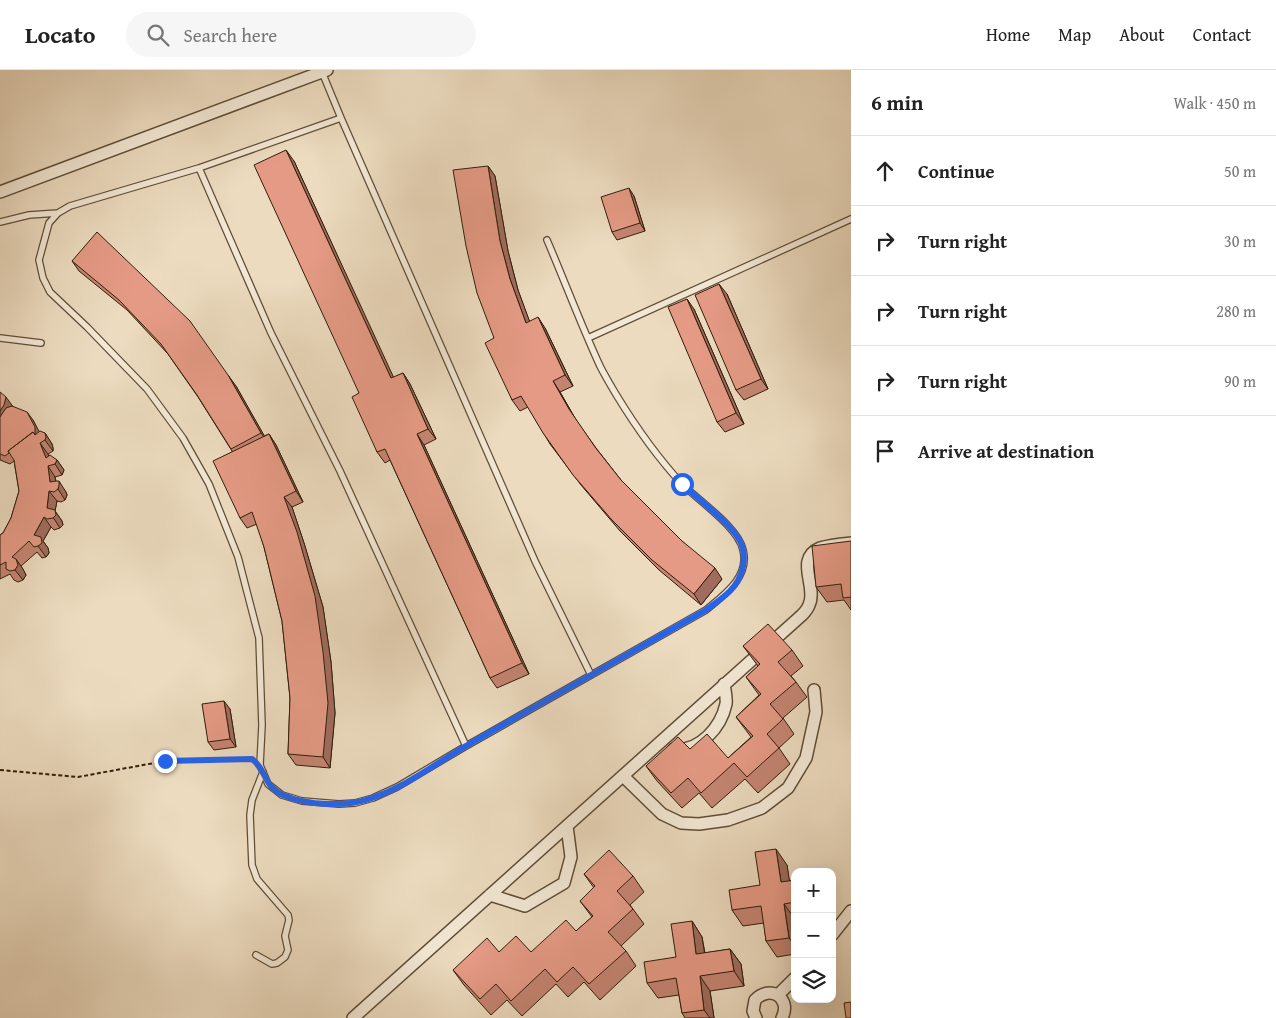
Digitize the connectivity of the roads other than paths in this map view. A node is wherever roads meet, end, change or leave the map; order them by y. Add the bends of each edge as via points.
1 (324, 71) edge
2 (341, 118) junction
3 (199, 168) junction
4 (0, 192) edge
5 (58, 213) junction
6 (851, 219) edge
7 (0, 222) edge
8 (547, 240) dead end
9 (0, 338) edge
10 (588, 338) junction
11 (42, 343) dead end
12 (851, 543) edge
13 (591, 675) junction
14 (724, 684) junction
15 (814, 690) dead end
16 (657, 745) junction
17 (466, 746) junction
18 (263, 772) junction
19 (623, 776) junction
20 (567, 826) junction
21 (490, 895) junction
22 (851, 911) edge
23 (836, 931) edge
24 (256, 955) dead end
25 (791, 982) edge
26 (778, 995) junction
27 (754, 1017) edge
28 (353, 1018) edge
29 (782, 1018) edge

1 - 2 lane
1 - 4 street
2 - 3 lane
2 - 13 lane via 527,543
3 - 5 lane via 70,206
3 - 17 lane via 267,325 340,471
5 - 7 lane
5 - 18 lane via 50,223 39,260 50,292 146,389 183,438 209,484 238,557 259,638 260,765
6 - 10 lane
8 - 10 lane
9 - 11 lane
10 - 13 lane via 600,368 637,430 682,484 731,529 743,549 744,559 741,574 731,590 706,610
12 - 14 street via 827,546 811,554 808,559 810,604 802,615
13 - 17 lane
14 - 16 street
14 - 16 street via 727,702 717,727 694,746 676,749
15 - 19 street via 816,712 806,758 788,788 762,808 728,820 681,823 662,814
16 - 19 street
17 - 18 lane via 397,787 355,803 302,800 282,795 268,784
18 - 24 lane via 250,815 252,865 257,879 288,915 288,950 285,957 272,964
19 - 20 street
20 - 21 street
20 - 21 street via 571,857 564,883 525,906
21 - 28 street
22 - 23 street
25 - 26 street
26 - 27 street via 768,992 758,996 753,1006
26 - 29 street via 785,1009

